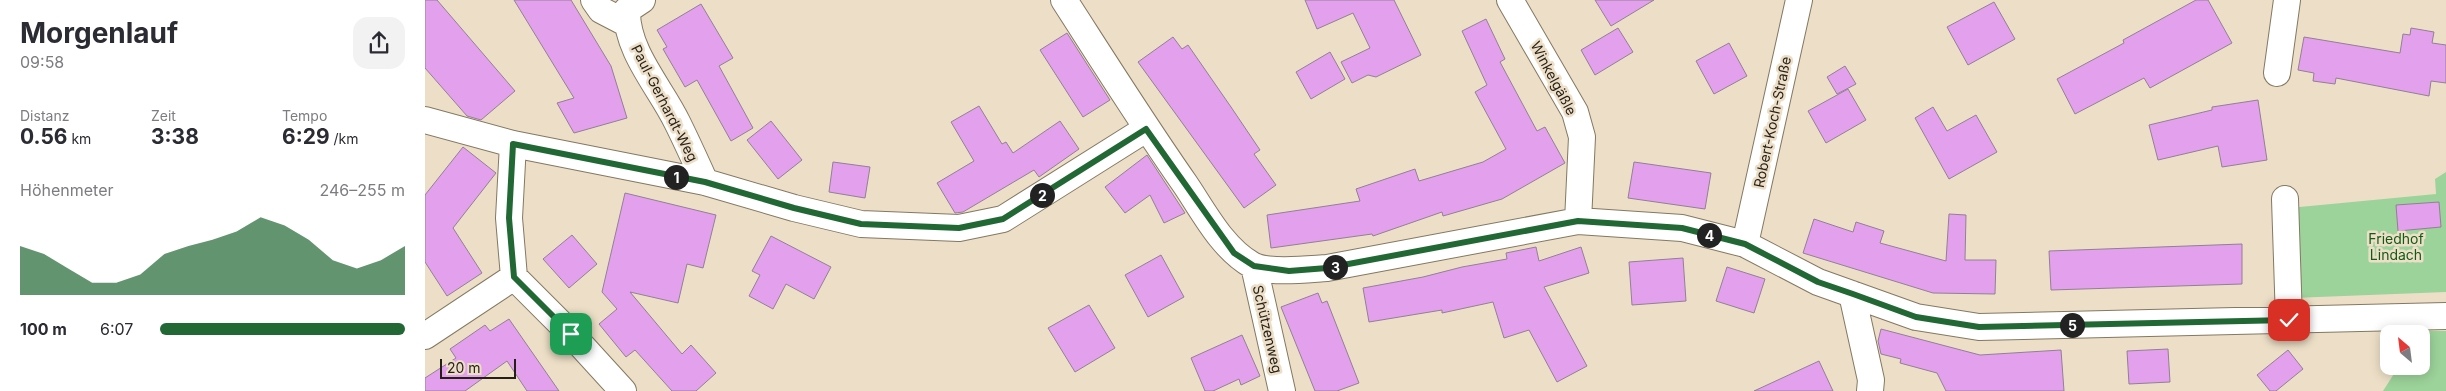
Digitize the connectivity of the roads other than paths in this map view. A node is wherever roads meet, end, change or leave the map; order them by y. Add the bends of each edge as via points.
1 (594, 0) edge
2 (642, 0) edge
3 (1064, 0) edge
4 (1510, 0) edge
5 (1799, 0) edge
6 (2287, 0) edge
7 (626, 24) junction
8 (2277, 74) dead end
9 (425, 120) edge
10 (1146, 129) junction
11 (513, 144) junction
12 (705, 182) junction
13 (2285, 199) dead end
14 (1578, 221) junction
15 (1745, 244) junction
16 (1254, 266) junction
17 (514, 277) junction
18 (1853, 294) junction
19 (2446, 316) edge
20 (2289, 320) junction
21 (425, 336) edge
22 (623, 391) edge
23 (1283, 391) edge
24 (1870, 391) edge

1 - 7 street via 601,10
2 - 7 street via 627,10
3 - 10 street
4 - 14 street, Winkelgäßle via 1575,112 1582,137
5 - 15 street, Robert-Koch-Straße
6 - 8 street
7 - 12 street, Paul-Gerhardt-Weg via 636,51 677,121
9 - 11 street
10 - 12 street via 1003,219 959,228 861,224
10 - 16 street via 1234,253
11 - 12 street
11 - 17 street via 509,218
13 - 20 street
14 - 15 street via 1682,228
14 - 16 street via 1327,268 1289,271
15 - 18 street via 1818,282
16 - 23 street, Schützenweg
17 - 21 street
17 - 22 street
18 - 20 street via 1916,317 1979,327
18 - 24 street via 1871,380
19 - 20 street

